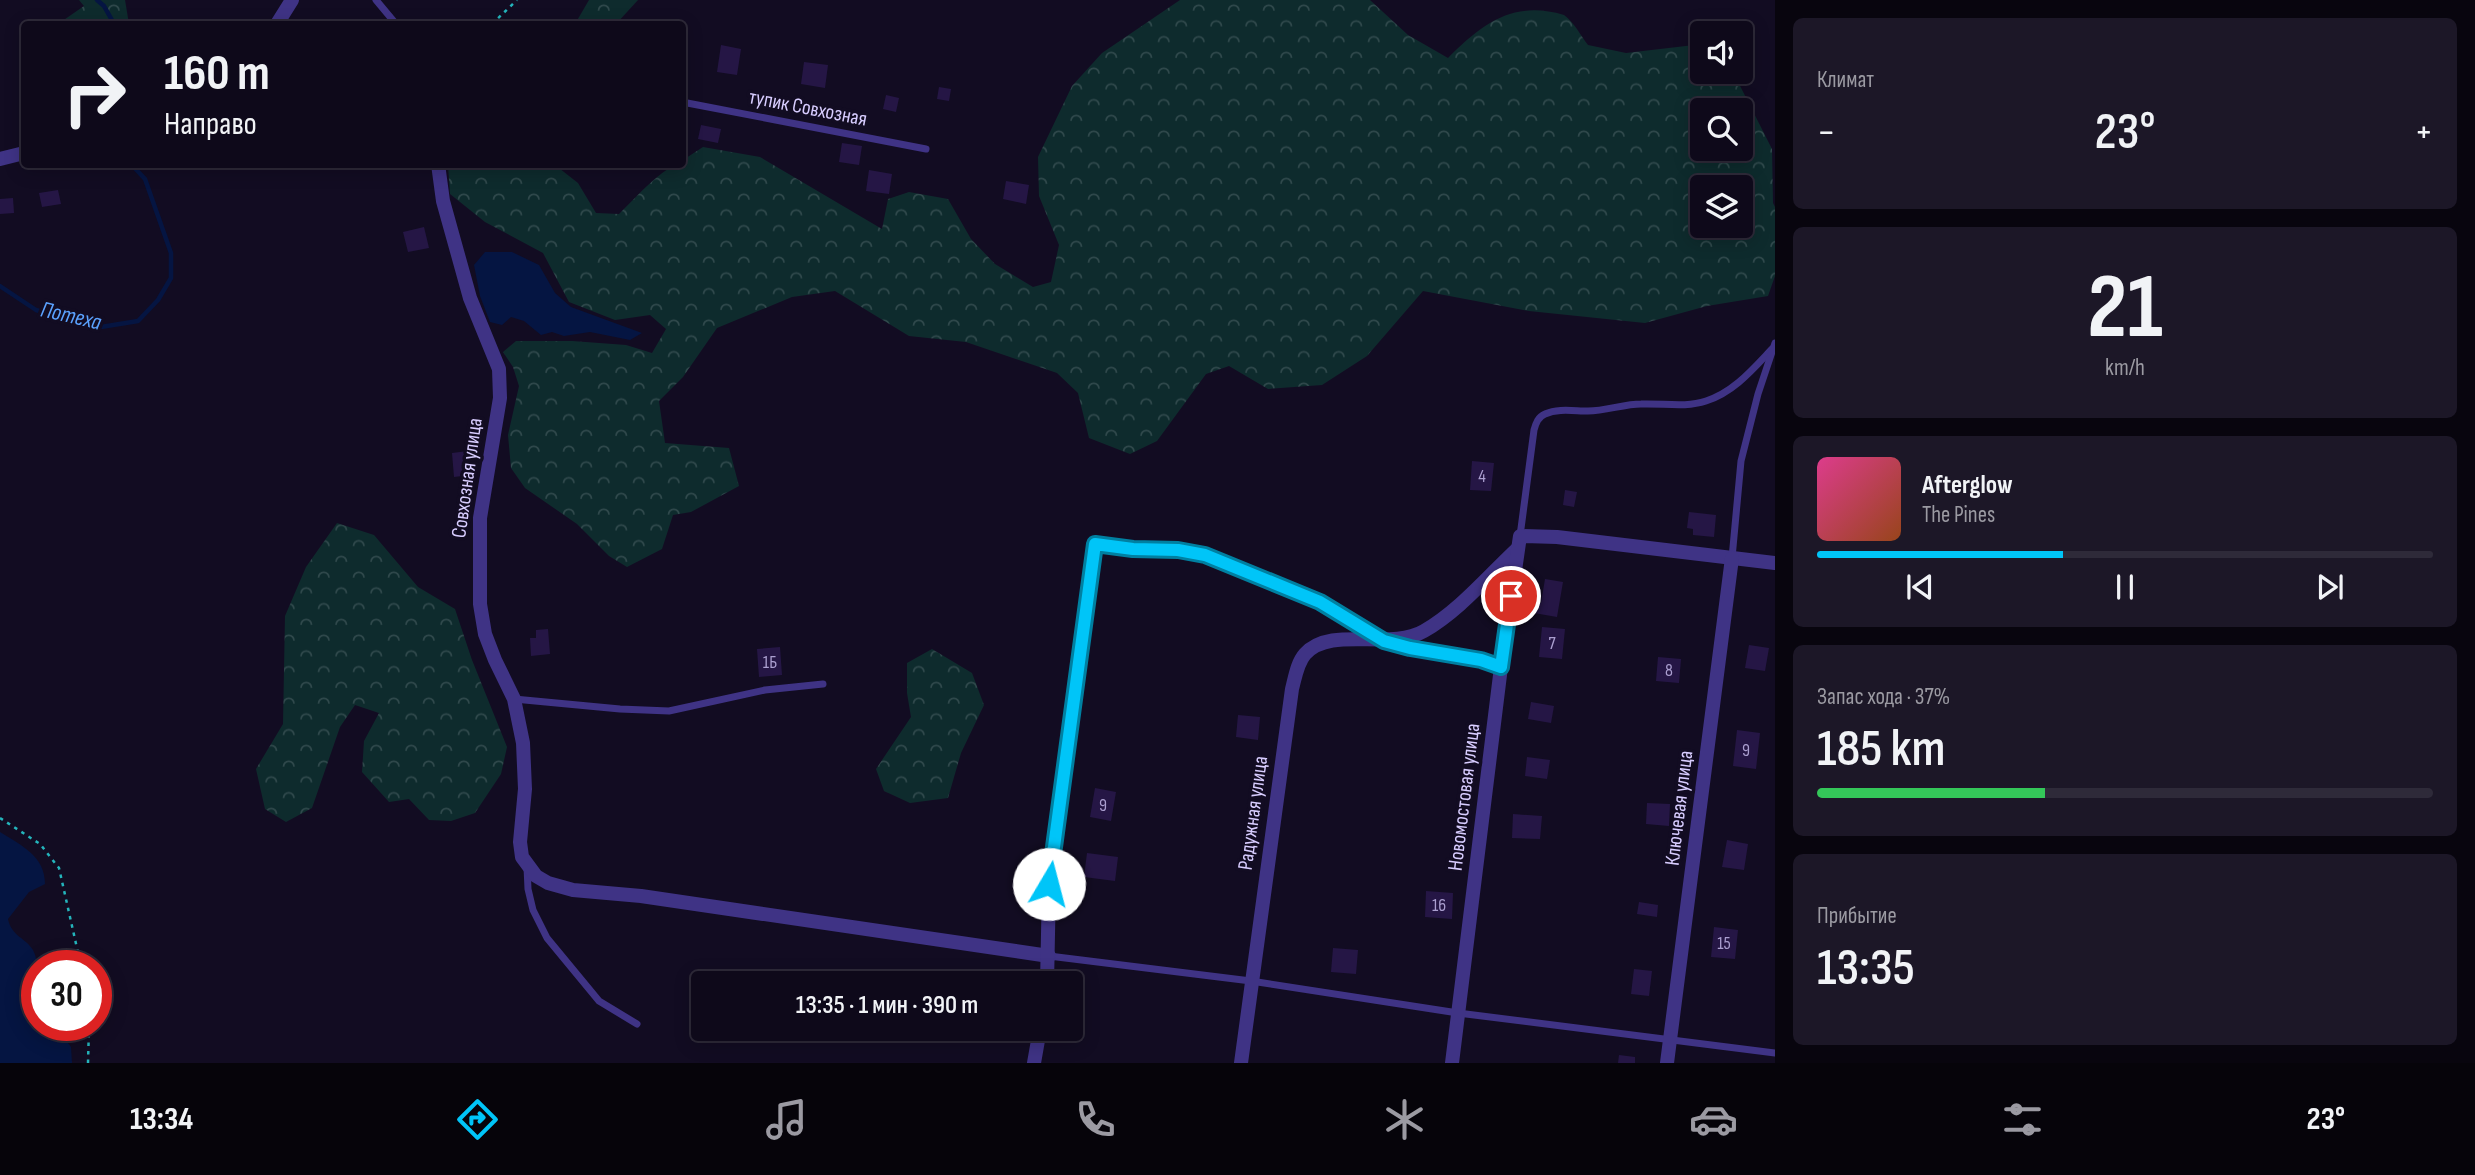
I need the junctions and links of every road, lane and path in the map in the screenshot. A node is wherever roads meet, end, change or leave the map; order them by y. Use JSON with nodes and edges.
{"nodes":[{"id":1,"x":292,"y":0,"type":"edge"},
{"id":2,"x":376,"y":0,"type":"edge"},
{"id":3,"x":517,"y":0,"type":"edge"},
{"id":4,"x":279,"y":21,"type":"edge"},
{"id":5,"x":394,"y":21,"type":"edge"},
{"id":6,"x":495,"y":21,"type":"edge"},
{"id":7,"x":686,"y":103,"type":"edge"},
{"id":8,"x":926,"y":149,"type":"dead end"},
{"id":9,"x":21,"y":154,"type":"edge"},
{"id":10,"x":0,"y":159,"type":"edge"},
{"id":11,"x":439,"y":168,"type":"edge"},
{"id":12,"x":1774,"y":346,"type":"edge"},
{"id":13,"x":1518,"y":542,"type":"junction"},
{"id":14,"x":1095,"y":544,"type":"joint"},
{"id":15,"x":1732,"y":558,"type":"junction"},
{"id":16,"x":1775,"y":563,"type":"edge"},
{"id":17,"x":1384,"y":641,"type":"junction"},
{"id":18,"x":1501,"y":667,"type":"junction"},
{"id":19,"x":823,"y":684,"type":"dead end"},
{"id":20,"x":514,"y":699,"type":"junction"},
{"id":21,"x":0,"y":818,"type":"edge"},
{"id":22,"x":527,"y":867,"type":"junction"},
{"id":23,"x":77,"y":950,"type":"edge"},
{"id":24,"x":1049,"y":956,"type":"junction"},
{"id":25,"x":1048,"y":971,"type":"edge"},
{"id":26,"x":1251,"y":981,"type":"junction"},
{"id":27,"x":1458,"y":1013,"type":"junction"},
{"id":28,"x":636,"y":1024,"type":"dead end"},
{"id":29,"x":1670,"y":1040,"type":"junction"},
{"id":30,"x":89,"y":1041,"type":"edge"},
{"id":31,"x":1038,"y":1041,"type":"edge"},
{"id":32,"x":1775,"y":1053,"type":"edge"},
{"id":33,"x":88,"y":1063,"type":"edge"},
{"id":34,"x":1034,"y":1063,"type":"edge"},
{"id":35,"x":1241,"y":1063,"type":"edge"},
{"id":36,"x":1452,"y":1063,"type":"edge"},
{"id":37,"x":1667,"y":1063,"type":"edge"}],
"edges":[{"from":1,"to":4,"type":"street"},
{"from":2,"to":5,"type":"lane"},
{"from":3,"to":6,"type":"path"},
{"from":7,"to":8,"type":"lane","name":"тупик Совхозная"},
{"from":9,"to":10,"type":"street"},
{"from":11,"to":20,"type":"street","name":"Совхозная улица"},
{"from":12,"to":13,"type":"lane"},
{"from":12,"to":15,"type":"lane"},
{"from":13,"to":15,"type":"street"},
{"from":13,"to":17,"type":"street"},
{"from":13,"to":18,"type":"street","name":"Новомостовая улица"},
{"from":14,"to":17,"type":"lane"},
{"from":14,"to":24,"type":"street"},
{"from":15,"to":16,"type":"street"},
{"from":15,"to":29,"type":"street","name":"Ключевая улица"},
{"from":17,"to":18,"type":"street"},
{"from":17,"to":26,"type":"street","name":"Радужная улица"},
{"from":18,"to":27,"type":"street","name":"Новомостовая улица"},
{"from":19,"to":20,"type":"lane"},
{"from":20,"to":22,"type":"street","name":"Совхозная улица"},
{"from":21,"to":23,"type":"path"},
{"from":22,"to":24,"type":"street"},
{"from":22,"to":28,"type":"lane"},
{"from":24,"to":25,"type":"street"},
{"from":24,"to":26,"type":"lane"},
{"from":26,"to":27,"type":"lane"},
{"from":26,"to":35,"type":"street","name":"Радужная улица"},
{"from":27,"to":29,"type":"lane"},
{"from":27,"to":36,"type":"street","name":"Новомостовая улица"},
{"from":29,"to":32,"type":"lane"},
{"from":29,"to":37,"type":"street","name":"Ключевая улица"},
{"from":30,"to":33,"type":"path"},
{"from":31,"to":34,"type":"street"}]}
